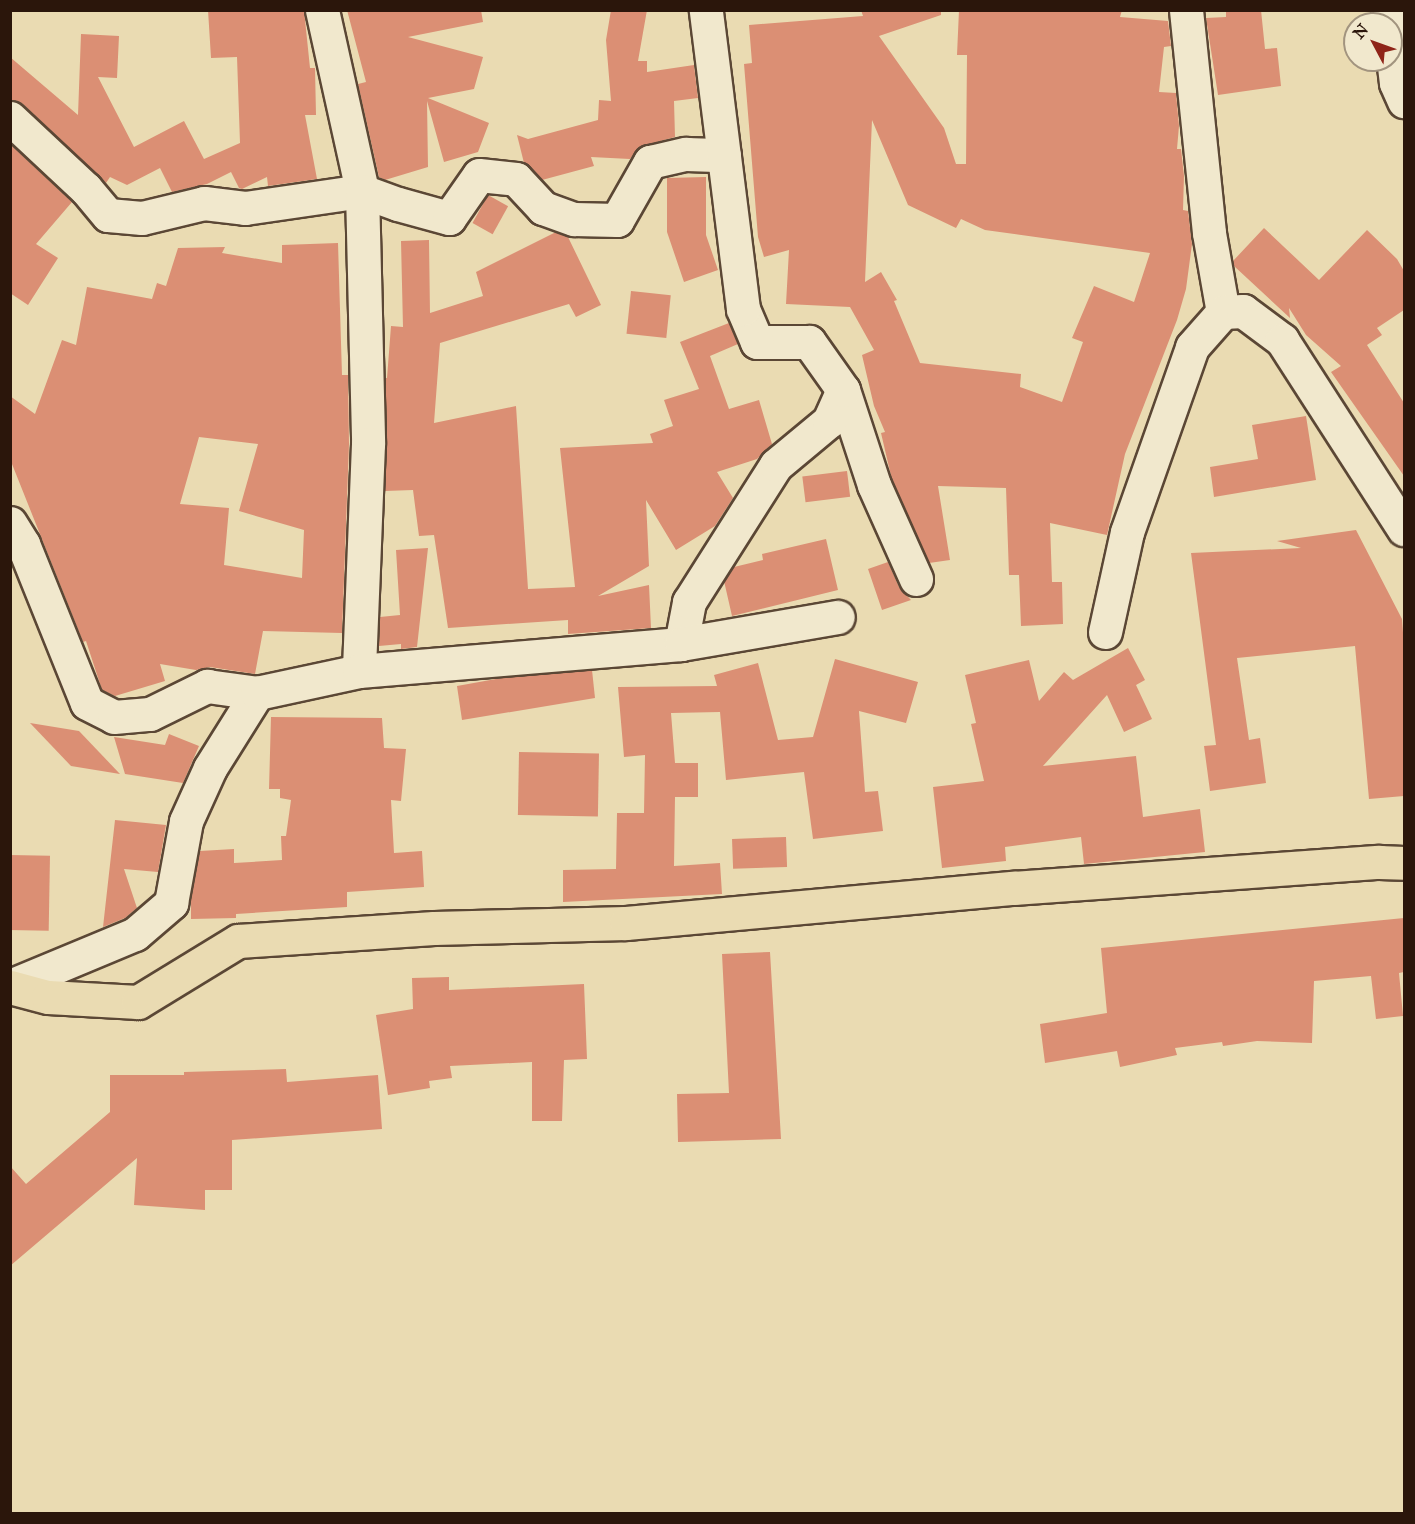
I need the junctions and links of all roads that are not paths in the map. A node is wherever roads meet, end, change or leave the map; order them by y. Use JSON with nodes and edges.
{"nodes":[{"id":1,"x":322,"y":10,"type":"edge"},
{"id":2,"x":706,"y":10,"type":"edge"},
{"id":3,"x":1186,"y":10,"type":"edge"},
{"id":4,"x":1395,"y":72,"type":"edge"},
{"id":5,"x":1404,"y":101,"type":"edge"},
{"id":6,"x":10,"y":118,"type":"edge"},
{"id":7,"x":724,"y":155,"type":"junction"},
{"id":8,"x":362,"y":191,"type":"junction"},
{"id":9,"x":1223,"y":312,"type":"junction"},
{"id":10,"x":843,"y":390,"type":"junction"},
{"id":11,"x":10,"y":523,"type":"edge"},
{"id":12,"x":1404,"y":529,"type":"edge"},
{"id":13,"x":916,"y":579,"type":"dead end"},
{"id":14,"x":838,"y":617,"type":"dead end"},
{"id":15,"x":1105,"y":632,"type":"dead end"},
{"id":16,"x":681,"y":644,"type":"junction"},
{"id":17,"x":359,"y":671,"type":"junction"},
{"id":18,"x":257,"y":693,"type":"junction"},
{"id":19,"x":1404,"y":863,"type":"edge"},
{"id":20,"x":10,"y":987,"type":"edge"}],
"edges":[{"from":1,"to":8,"type":"street"},
{"from":2,"to":7,"type":"street"},
{"from":3,"to":9,"type":"street"},
{"from":4,"to":5,"type":"street"},
{"from":6,"to":8,"type":"street"},
{"from":7,"to":8,"type":"street"},
{"from":7,"to":10,"type":"street"},
{"from":8,"to":17,"type":"street"},
{"from":9,"to":12,"type":"street"},
{"from":9,"to":15,"type":"street"},
{"from":10,"to":13,"type":"street"},
{"from":10,"to":16,"type":"street"},
{"from":11,"to":18,"type":"street"},
{"from":14,"to":16,"type":"street"},
{"from":16,"to":17,"type":"street"},
{"from":17,"to":18,"type":"street"},
{"from":18,"to":20,"type":"street"},
{"from":19,"to":20,"type":"main road"}]}
